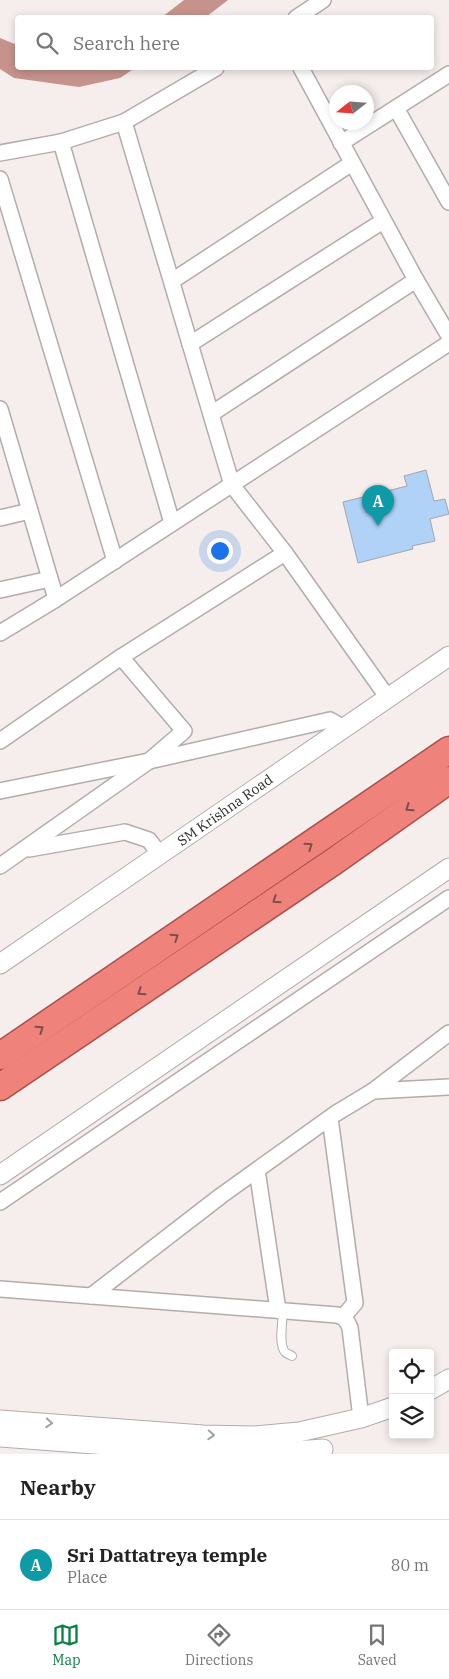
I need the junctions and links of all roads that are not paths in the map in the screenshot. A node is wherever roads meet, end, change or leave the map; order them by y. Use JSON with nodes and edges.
{"nodes":[{"id":1,"x":323,"y":0,"type":"edge"},
{"id":2,"x":300,"y":15,"type":"edge"},
{"id":3,"x":213,"y":70,"type":"edge"},
{"id":4,"x":302,"y":70,"type":"edge"},
{"id":5,"x":449,"y":74,"type":"edge"},
{"id":6,"x":396,"y":108,"type":"junction"},
{"id":7,"x":124,"y":122,"type":"junction"},
{"id":8,"x":62,"y":142,"type":"junction"},
{"id":9,"x":341,"y":143,"type":"junction"},
{"id":10,"x":0,"y":153,"type":"edge"},
{"id":11,"x":352,"y":163,"type":"junction"},
{"id":12,"x":0,"y":178,"type":"edge"},
{"id":13,"x":449,"y":202,"type":"edge"},
{"id":14,"x":383,"y":221,"type":"junction"},
{"id":15,"x":416,"y":280,"type":"junction"},
{"id":16,"x":172,"y":281,"type":"junction"},
{"id":17,"x":449,"y":336,"type":"edge"},
{"id":18,"x":449,"y":343,"type":"edge"},
{"id":19,"x":190,"y":344,"type":"junction"},
{"id":20,"x":0,"y":409,"type":"edge"},
{"id":21,"x":211,"y":414,"type":"junction"},
{"id":22,"x":6,"y":450,"type":"edge"},
{"id":23,"x":232,"y":485,"type":"junction"},
{"id":24,"x":30,"y":511,"type":"junction"},
{"id":25,"x":0,"y":518,"type":"edge"},
{"id":26,"x":172,"y":523,"type":"junction"},
{"id":27,"x":285,"y":553,"type":"junction"},
{"id":28,"x":115,"y":561,"type":"junction"},
{"id":29,"x":50,"y":579,"type":"junction"},
{"id":30,"x":0,"y":590,"type":"edge"},
{"id":31,"x":56,"y":599,"type":"junction"},
{"id":32,"x":0,"y":633,"type":"edge"},
{"id":33,"x":449,"y":656,"type":"edge"},
{"id":34,"x":121,"y":657,"type":"junction"},
{"id":35,"x":388,"y":698,"type":"junction"},
{"id":36,"x":344,"y":728,"type":"junction"},
{"id":37,"x":0,"y":741,"type":"edge"},
{"id":38,"x":449,"y":750,"type":"edge"},
{"id":39,"x":149,"y":761,"type":"junction"},
{"id":40,"x":449,"y":780,"type":"edge"},
{"id":41,"x":0,"y":792,"type":"edge"},
{"id":42,"x":24,"y":850,"type":"junction"},
{"id":43,"x":0,"y":855,"type":"edge"},
{"id":44,"x":160,"y":855,"type":"junction"},
{"id":45,"x":0,"y":866,"type":"edge"},
{"id":46,"x":449,"y":868,"type":"edge"},
{"id":47,"x":449,"y":898,"type":"edge"},
{"id":48,"x":0,"y":964,"type":"edge"},
{"id":49,"x":449,"y":1033,"type":"edge"},
{"id":50,"x":0,"y":1056,"type":"edge"},
{"id":51,"x":449,"y":1086,"type":"edge"},
{"id":52,"x":0,"y":1087,"type":"edge"},
{"id":53,"x":373,"y":1091,"type":"junction"},
{"id":54,"x":330,"y":1118,"type":"junction"},
{"id":55,"x":257,"y":1170,"type":"junction"},
{"id":56,"x":0,"y":1175,"type":"edge"},
{"id":57,"x":0,"y":1202,"type":"edge"},
{"id":58,"x":0,"y":1289,"type":"edge"},
{"id":59,"x":91,"y":1296,"type":"junction"},
{"id":60,"x":280,"y":1310,"type":"junction"},
{"id":61,"x":343,"y":1317,"type":"junction"},
{"id":62,"x":292,"y":1356,"type":"dead end"},
{"id":63,"x":449,"y":1379,"type":"edge"},
{"id":64,"x":434,"y":1388,"type":"edge"},
{"id":65,"x":389,"y":1408,"type":"edge"},
{"id":66,"x":360,"y":1418,"type":"junction"},
{"id":67,"x":0,"y":1420,"type":"edge"},
{"id":68,"x":320,"y":1427,"type":"junction"},
{"id":69,"x":0,"y":1437,"type":"edge"},
{"id":70,"x":324,"y":1451,"type":"edge"},
{"id":71,"x":204,"y":1453,"type":"edge"}],
"edges":[{"from":1,"to":2,"type":"street"},
{"from":3,"to":7,"type":"street"},
{"from":4,"to":9,"type":"street"},
{"from":5,"to":6,"type":"street"},
{"from":6,"to":9,"type":"street"},
{"from":6,"to":13,"type":"street"},
{"from":7,"to":8,"type":"street"},
{"from":7,"to":16,"type":"street"},
{"from":8,"to":10,"type":"street"},
{"from":8,"to":26,"type":"street"},
{"from":9,"to":11,"type":"street"},
{"from":11,"to":14,"type":"street"},
{"from":11,"to":16,"type":"street"},
{"from":12,"to":28,"type":"street"},
{"from":14,"to":15,"type":"street"},
{"from":14,"to":19,"type":"street"},
{"from":15,"to":17,"type":"street"},
{"from":15,"to":21,"type":"street"},
{"from":16,"to":19,"type":"street"},
{"from":18,"to":23,"type":"street"},
{"from":19,"to":21,"type":"street"},
{"from":20,"to":22,"type":"street"},
{"from":21,"to":23,"type":"street"},
{"from":22,"to":24,"type":"street"},
{"from":23,"to":26,"type":"street"},
{"from":23,"to":27,"type":"street"},
{"from":24,"to":25,"type":"street"},
{"from":24,"to":29,"type":"street"},
{"from":26,"to":28,"type":"street"},
{"from":27,"to":34,"type":"street"},
{"from":27,"to":35,"type":"street"},
{"from":28,"to":31,"type":"street"},
{"from":29,"to":30,"type":"street"},
{"from":29,"to":31,"type":"street"},
{"from":31,"to":32,"type":"street"},
{"from":33,"to":35,"type":"street","name":"SM Krishna Road"},
{"from":34,"to":37,"type":"street"},
{"from":34,"to":39,"type":"street"},
{"from":35,"to":36,"type":"street","name":"SM Krishna Road"},
{"from":36,"to":39,"type":"street"},
{"from":36,"to":44,"type":"street","name":"SM Krishna Road"},
{"from":50,"to":38,"type":"highway","one_way":true},
{"from":39,"to":41,"type":"street"},
{"from":39,"to":42,"type":"street"},
{"from":40,"to":52,"type":"highway","one_way":true},
{"from":42,"to":43,"type":"street"},
{"from":42,"to":44,"type":"street"},
{"from":42,"to":45,"type":"street"},
{"from":44,"to":48,"type":"street","name":"SM Krishna Road"},
{"from":46,"to":56,"type":"street"},
{"from":47,"to":57,"type":"street"},
{"from":49,"to":53,"type":"street"},
{"from":51,"to":53,"type":"street"},
{"from":53,"to":54,"type":"street"},
{"from":54,"to":55,"type":"street"},
{"from":54,"to":61,"type":"street"},
{"from":55,"to":59,"type":"street"},
{"from":55,"to":60,"type":"street"},
{"from":58,"to":59,"type":"street"},
{"from":59,"to":60,"type":"street"},
{"from":60,"to":61,"type":"street"},
{"from":60,"to":62,"type":"lane"},
{"from":61,"to":66,"type":"street"},
{"from":63,"to":64,"type":"street"},
{"from":65,"to":66,"type":"street"},
{"from":66,"to":68,"type":"street"},
{"from":67,"to":68,"type":"street","one_way":true},
{"from":68,"to":70,"type":"street"},
{"from":69,"to":71,"type":"street"},
{"from":70,"to":71,"type":"street"}]}
